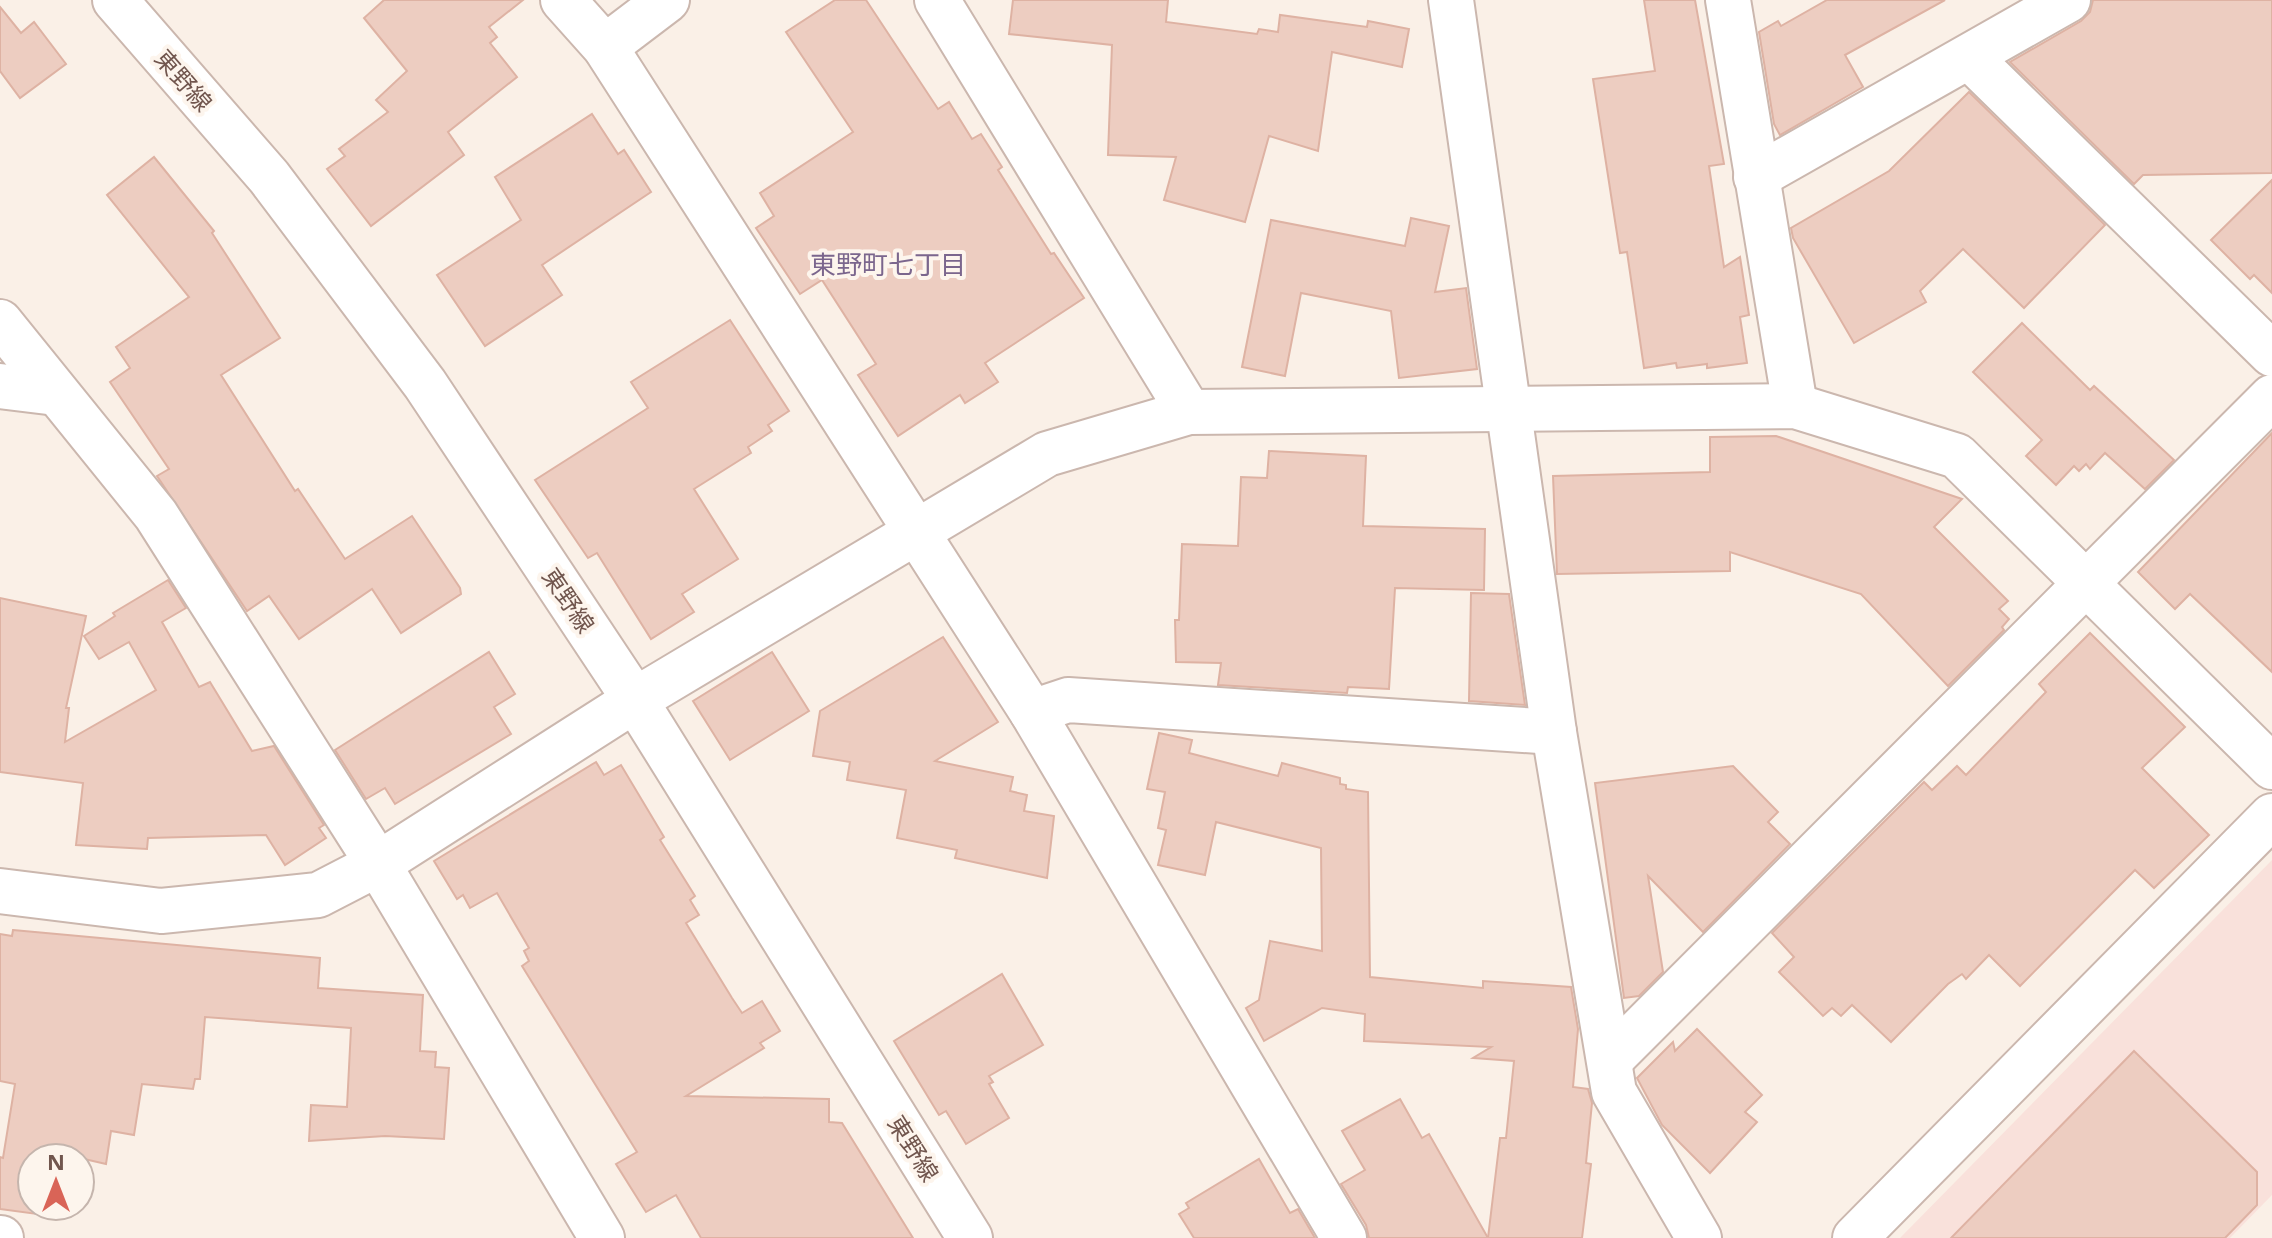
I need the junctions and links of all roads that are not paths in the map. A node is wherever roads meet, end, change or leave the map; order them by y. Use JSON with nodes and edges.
{"nodes":[{"id":1,"x":115,"y":0,"type":"edge"},
{"id":2,"x":563,"y":0,"type":"edge"},
{"id":3,"x":667,"y":0,"type":"edge"},
{"id":4,"x":937,"y":0,"type":"edge"},
{"id":5,"x":1451,"y":0,"type":"edge"},
{"id":6,"x":1728,"y":0,"type":"edge"},
{"id":7,"x":2068,"y":0,"type":"edge"},
{"id":8,"x":605,"y":47,"type":"junction"},
{"id":9,"x":1970,"y":58,"type":"junction"},
{"id":10,"x":1756,"y":177,"type":"junction"},
{"id":11,"x":0,"y":322,"type":"edge"},
{"id":12,"x":2272,"y":354,"type":"edge"},
{"id":13,"x":0,"y":386,"type":"edge"},
{"id":14,"x":56,"y":393,"type":"junction"},
{"id":15,"x":2272,"y":397,"type":"edge"},
{"id":16,"x":1795,"y":406,"type":"junction"},
{"id":17,"x":1510,"y":408,"type":"junction"},
{"id":18,"x":1189,"y":412,"type":"junction"},
{"id":19,"x":917,"y":532,"type":"junction"},
{"id":20,"x":2086,"y":586,"type":"junction"},
{"id":21,"x":635,"y":700,"type":"junction"},
{"id":22,"x":1032,"y":712,"type":"junction"},
{"id":23,"x":1554,"y":732,"type":"junction"},
{"id":24,"x":2272,"y":767,"type":"edge"},
{"id":25,"x":2272,"y":816,"type":"edge"},
{"id":26,"x":378,"y":864,"type":"junction"},
{"id":27,"x":0,"y":891,"type":"edge"},
{"id":28,"x":1610,"y":1060,"type":"junction"},
{"id":29,"x":602,"y":1238,"type":"edge"},
{"id":30,"x":970,"y":1238,"type":"edge"},
{"id":31,"x":1344,"y":1238,"type":"edge"},
{"id":32,"x":1699,"y":1238,"type":"edge"},
{"id":33,"x":1855,"y":1238,"type":"edge"}],
"edges":[{"from":1,"to":21,"type":"street","name":"東野線"},
{"from":2,"to":8,"type":"street"},
{"from":3,"to":8,"type":"street"},
{"from":4,"to":18,"type":"street"},
{"from":5,"to":17,"type":"street"},
{"from":6,"to":10,"type":"street"},
{"from":7,"to":9,"type":"street"},
{"from":8,"to":19,"type":"street"},
{"from":9,"to":10,"type":"street"},
{"from":9,"to":12,"type":"street"},
{"from":10,"to":16,"type":"street"},
{"from":11,"to":14,"type":"street"},
{"from":13,"to":14,"type":"street"},
{"from":14,"to":26,"type":"street"},
{"from":15,"to":20,"type":"street"},
{"from":16,"to":17,"type":"street"},
{"from":16,"to":20,"type":"street"},
{"from":17,"to":18,"type":"street"},
{"from":17,"to":23,"type":"street"},
{"from":18,"to":19,"type":"street"},
{"from":19,"to":21,"type":"street"},
{"from":19,"to":22,"type":"street"},
{"from":20,"to":24,"type":"street"},
{"from":20,"to":28,"type":"street"},
{"from":21,"to":26,"type":"street"},
{"from":21,"to":30,"type":"street","name":"東野線"},
{"from":22,"to":23,"type":"street"},
{"from":22,"to":31,"type":"street"},
{"from":23,"to":28,"type":"street"},
{"from":25,"to":33,"type":"street"},
{"from":26,"to":27,"type":"street"},
{"from":26,"to":29,"type":"street"},
{"from":28,"to":32,"type":"street"}]}
